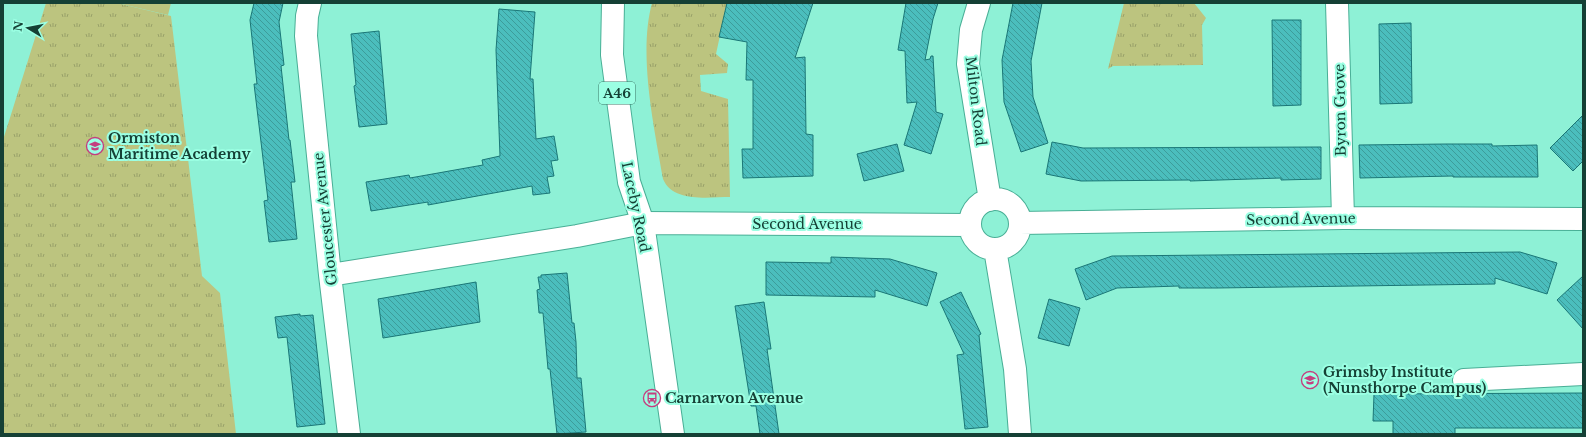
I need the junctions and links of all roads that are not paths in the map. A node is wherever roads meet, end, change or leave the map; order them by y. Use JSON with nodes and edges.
{"nodes":[{"id":1,"x":310,"y":3,"type":"edge"},
{"id":2,"x":613,"y":3,"type":"edge"},
{"id":3,"x":979,"y":3,"type":"edge"},
{"id":4,"x":1337,"y":3,"type":"edge"},
{"id":5,"x":990,"y":200,"type":"junction"},
{"id":6,"x":1343,"y":218,"type":"junction"},
{"id":7,"x":1583,"y":219,"type":"edge"},
{"id":8,"x":643,"y":223,"type":"junction"},
{"id":9,"x":1020,"y":223,"type":"junction"},
{"id":10,"x":970,"y":225,"type":"junction"},
{"id":11,"x":995,"y":249,"type":"junction"},
{"id":12,"x":330,"y":275,"type":"junction"},
{"id":13,"x":1583,"y":374,"type":"edge"},
{"id":14,"x":1464,"y":380,"type":"dead end"},
{"id":15,"x":349,"y":434,"type":"edge"},
{"id":16,"x":673,"y":434,"type":"edge"},
{"id":17,"x":1020,"y":434,"type":"edge"}],
"edges":[{"from":1,"to":12,"type":"main road","name":"Gloucester Avenue"},
{"from":2,"to":8,"type":"main road","name":"Laceby Road","number":"A46"},
{"from":3,"to":5,"type":"main road","name":"Milton Road"},
{"from":4,"to":6,"type":"main road","name":"Byron Grove"},
{"from":5,"to":9,"type":"main road"},
{"from":5,"to":10,"type":"main road"},
{"from":6,"to":7,"type":"main road","name":"Second Avenue"},
{"from":6,"to":9,"type":"main road","name":"Second Avenue"},
{"from":8,"to":10,"type":"main road","name":"Second Avenue"},
{"from":8,"to":12,"type":"main road"},
{"from":8,"to":16,"type":"main road","name":"Laceby Road","number":"A46"},
{"from":9,"to":11,"type":"main road"},
{"from":10,"to":11,"type":"main road"},
{"from":11,"to":17,"type":"main road"},
{"from":12,"to":15,"type":"main road","name":"Gloucester Avenue"},
{"from":13,"to":14,"type":"main road"}]}
